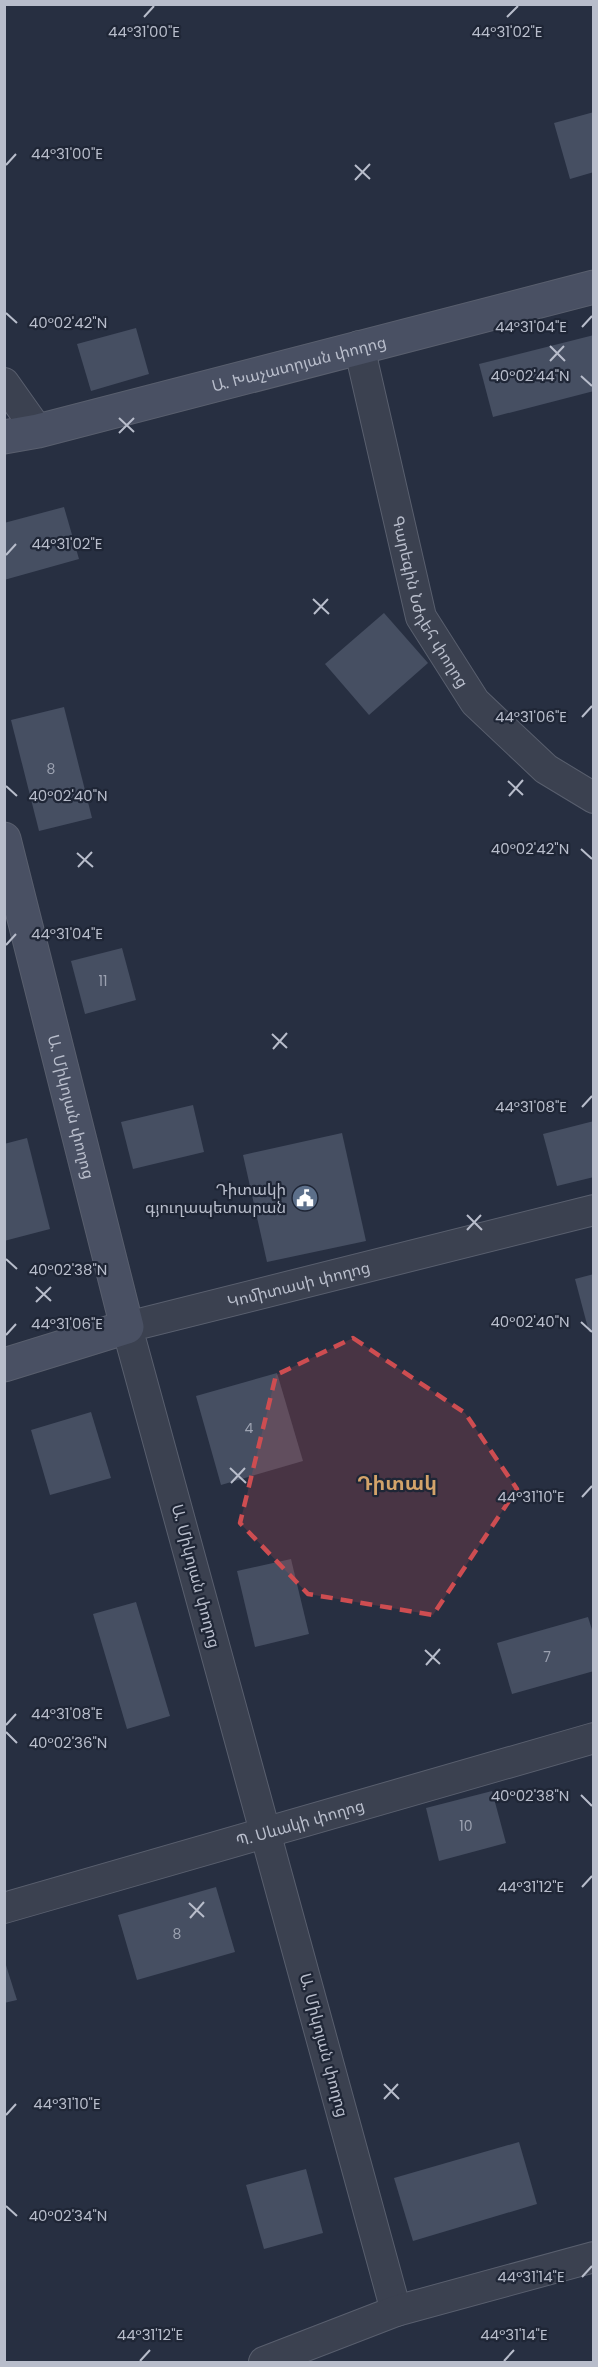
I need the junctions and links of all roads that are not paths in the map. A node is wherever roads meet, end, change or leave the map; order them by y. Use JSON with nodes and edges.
{"nodes":[{"id":1,"x":594,"y":287,"type":"edge"},
{"id":2,"x":359,"y":346,"type":"junction"},
{"id":3,"x":4,"y":384,"type":"edge"},
{"id":4,"x":38,"y":431,"type":"junction"},
{"id":5,"x":4,"y":437,"type":"edge"},
{"id":6,"x":594,"y":798,"type":"edge"},
{"id":7,"x":4,"y":839,"type":"edge"},
{"id":8,"x":594,"y":1210,"type":"edge"},
{"id":9,"x":127,"y":1327,"type":"junction"},
{"id":10,"x":4,"y":1365,"type":"edge"},
{"id":11,"x":594,"y":1738,"type":"edge"},
{"id":12,"x":266,"y":1831,"type":"junction"},
{"id":13,"x":4,"y":1908,"type":"edge"},
{"id":14,"x":594,"y":2257,"type":"edge"},
{"id":15,"x":396,"y":2311,"type":"junction"},
{"id":16,"x":264,"y":2362,"type":"edge"}],
"edges":[{"from":1,"to":2,"type":"main road","name":"Ա. Խաչատրյան փողոց"},
{"from":2,"to":4,"type":"main road","name":"Ա. Խաչատրյան փողոց"},
{"from":2,"to":6,"type":"street","name":"Գարեգին Նժդեհ փողոց"},
{"from":3,"to":4,"type":"street"},
{"from":4,"to":5,"type":"main road","name":"Ա. Խաչատրյան փողոց"},
{"from":7,"to":9,"type":"main road","name":"Ա. Միկոյան փողոց"},
{"from":8,"to":9,"type":"street","name":"Կոմիտասի փողոց"},
{"from":9,"to":10,"type":"main road","name":"Կոմիտասի փողոց"},
{"from":9,"to":12,"type":"street","name":"Ա. Միկոյան փողոց"},
{"from":11,"to":12,"type":"street","name":"Պ. Սևակի փողոց"},
{"from":12,"to":13,"type":"street","name":"Պ. Սևակի փողոց"},
{"from":12,"to":15,"type":"street","name":"Ա. Միկոյան փողոց"},
{"from":14,"to":15,"type":"street"},
{"from":15,"to":16,"type":"street"}]}
